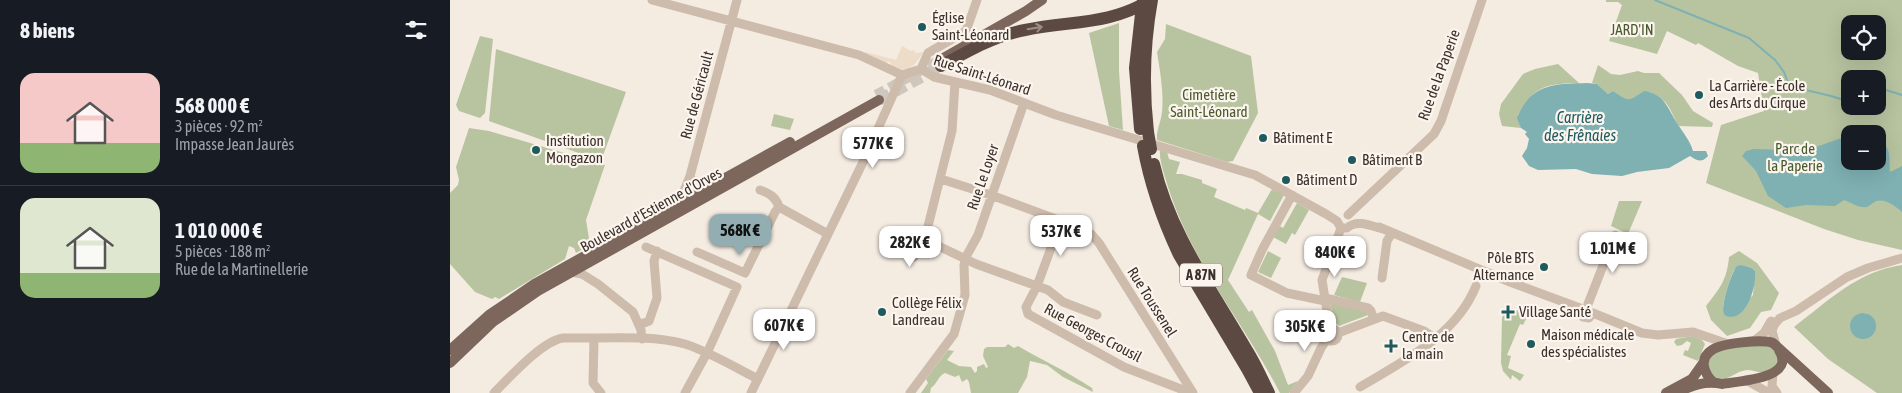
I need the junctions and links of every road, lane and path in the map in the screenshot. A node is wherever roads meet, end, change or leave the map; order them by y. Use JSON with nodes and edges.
{"nodes":[{"id":1,"x":656,"y":0,"type":"edge"},
{"id":2,"x":737,"y":0,"type":"edge"},
{"id":3,"x":976,"y":0,"type":"edge"},
{"id":4,"x":1042,"y":0,"type":"edge"},
{"id":5,"x":1482,"y":0,"type":"edge"},
{"id":6,"x":1147,"y":5,"type":"edge"},
{"id":7,"x":730,"y":22,"type":"junction"},
{"id":8,"x":939,"y":63,"type":"joint"},
{"id":9,"x":921,"y":69,"type":"junction"},
{"id":10,"x":902,"y":76,"type":"junction"},
{"id":11,"x":955,"y":82,"type":"junction"},
{"id":12,"x":1024,"y":103,"type":"junction"},
{"id":13,"x":1147,"y":147,"type":"junction"},
{"id":14,"x":690,"y":176,"type":"junction"},
{"id":15,"x":941,"y":179,"type":"junction"},
{"id":16,"x":710,"y":186,"type":"junction"},
{"id":17,"x":760,"y":190,"type":"dead end"},
{"id":18,"x":991,"y":195,"type":"junction"},
{"id":19,"x":1292,"y":195,"type":"junction"},
{"id":20,"x":674,"y":207,"type":"junction"},
{"id":21,"x":779,"y":207,"type":"junction"},
{"id":22,"x":1061,"y":221,"type":"junction"},
{"id":23,"x":1344,"y":221,"type":"junction"},
{"id":24,"x":1392,"y":233,"type":"junction"},
{"id":25,"x":828,"y":234,"type":"junction"},
{"id":26,"x":1615,"y":235,"type":"dead end"},
{"id":27,"x":926,"y":238,"type":"junction"},
{"id":28,"x":885,"y":245,"type":"dead end"},
{"id":29,"x":646,"y":247,"type":"dead end"},
{"id":30,"x":657,"y":252,"type":"junction"},
{"id":31,"x":697,"y":252,"type":"dead end"},
{"id":32,"x":596,"y":258,"type":"junction"},
{"id":33,"x":1902,"y":258,"type":"edge"},
{"id":34,"x":966,"y":259,"type":"junction"},
{"id":35,"x":571,"y":272,"type":"junction"},
{"id":36,"x":1382,"y":278,"type":"dead end"},
{"id":37,"x":598,"y":284,"type":"junction"},
{"id":38,"x":1038,"y":286,"type":"junction"},
{"id":39,"x":1476,"y":286,"type":"dead end"},
{"id":40,"x":1325,"y":299,"type":"junction"},
{"id":41,"x":1584,"y":306,"type":"junction"},
{"id":42,"x":1800,"y":308,"type":"junction"},
{"id":43,"x":1097,"y":315,"type":"dead end"},
{"id":44,"x":1373,"y":318,"type":"junction"},
{"id":45,"x":639,"y":325,"type":"junction"},
{"id":46,"x":1232,"y":326,"type":"junction"},
{"id":47,"x":1334,"y":331,"type":"junction"},
{"id":48,"x":1699,"y":333,"type":"junction"},
{"id":49,"x":594,"y":339,"type":"junction"},
{"id":50,"x":642,"y":339,"type":"junction"},
{"id":51,"x":1436,"y":339,"type":"junction"},
{"id":52,"x":1755,"y":340,"type":"junction"},
{"id":53,"x":1731,"y":345,"type":"junction"},
{"id":54,"x":1777,"y":346,"type":"junction"},
{"id":55,"x":450,"y":350,"type":"edge"},
{"id":56,"x":707,"y":354,"type":"junction"},
{"id":57,"x":1705,"y":358,"type":"junction"},
{"id":58,"x":450,"y":363,"type":"edge"},
{"id":59,"x":1775,"y":372,"type":"junction"},
{"id":60,"x":758,"y":379,"type":"junction"},
{"id":61,"x":1746,"y":380,"type":"junction"},
{"id":62,"x":1714,"y":383,"type":"junction"},
{"id":63,"x":1360,"y":387,"type":"dead end"},
{"id":64,"x":752,"y":391,"type":"edge"},
{"id":65,"x":494,"y":393,"type":"edge"},
{"id":66,"x":601,"y":393,"type":"edge"},
{"id":67,"x":685,"y":393,"type":"edge"},
{"id":68,"x":762,"y":393,"type":"edge"},
{"id":69,"x":910,"y":393,"type":"edge"},
{"id":70,"x":1192,"y":393,"type":"edge"},
{"id":71,"x":1260,"y":393,"type":"edge"},
{"id":72,"x":1269,"y":393,"type":"edge"},
{"id":73,"x":1274,"y":393,"type":"edge"},
{"id":74,"x":1294,"y":393,"type":"edge"},
{"id":75,"x":1666,"y":393,"type":"edge"},
{"id":76,"x":1676,"y":393,"type":"edge"},
{"id":77,"x":1769,"y":393,"type":"edge"},
{"id":78,"x":1777,"y":393,"type":"edge"},
{"id":79,"x":1828,"y":393,"type":"edge"}],
"edges":[{"from":1,"to":7,"type":"street"},
{"from":2,"to":7,"type":"street","name":"Rue de Géricault"},
{"from":3,"to":9,"type":"street"},
{"from":4,"to":8,"type":"main road"},
{"from":5,"to":23,"type":"street","name":"Rue de la Paperie"},
{"from":8,"to":6,"type":"highway","one_way":true},
{"from":6,"to":13,"type":"highway","number":"A 87N","bridge":true},
{"from":7,"to":10,"type":"street"},
{"from":7,"to":14,"type":"street","name":"Rue de Géricault"},
{"from":9,"to":10,"type":"street","name":"Rue Saint-Léonard"},
{"from":9,"to":11,"type":"street","name":"Rue Saint-Léonard"},
{"from":10,"to":25,"type":"street"},
{"from":11,"to":12,"type":"street","name":"Rue Saint-Léonard"},
{"from":11,"to":15,"type":"street"},
{"from":12,"to":18,"type":"street","name":"Rue Le Loyer"},
{"from":12,"to":19,"type":"street","name":"Rue Saint-Léonard"},
{"from":13,"to":46,"type":"highway","number":"A 87N"},
{"from":13,"to":71,"type":"highway","number":"A 87N"},
{"from":14,"to":16,"type":"street"},
{"from":14,"to":20,"type":"street","name":"Rue de Géricault"},
{"from":15,"to":18,"type":"street","name":"Rue Toussenel"},
{"from":15,"to":27,"type":"street"},
{"from":16,"to":20,"type":"main road","name":"Boulevard d'Estienne d'Orves"},
{"from":16,"to":32,"type":"main road","name":"Boulevard d'Estienne d'Orves"},
{"from":17,"to":21,"type":"street"},
{"from":18,"to":22,"type":"street","name":"Rue Toussenel"},
{"from":18,"to":34,"type":"street","name":"Rue Le Loyer"},
{"from":19,"to":23,"type":"street","name":"Rue Saint-Léonard"},
{"from":19,"to":40,"type":"street"},
{"from":20,"to":55,"type":"main road","name":"Boulevard d'Estienne d'Orves"},
{"from":21,"to":25,"type":"street"},
{"from":21,"to":31,"type":"street"},
{"from":22,"to":38,"type":"street"},
{"from":22,"to":70,"type":"street","name":"Rue Toussenel"},
{"from":23,"to":24,"type":"street","name":"Rue Saint-Léonard"},
{"from":23,"to":40,"type":"street"},
{"from":24,"to":36,"type":"street"},
{"from":24,"to":41,"type":"street","name":"Rue Saint-Léonard"},
{"from":25,"to":60,"type":"street"},
{"from":26,"to":41,"type":"street"},
{"from":27,"to":28,"type":"street"},
{"from":27,"to":34,"type":"street","name":"Rue Georges Crousil"},
{"from":29,"to":30,"type":"street"},
{"from":30,"to":45,"type":"street"},
{"from":30,"to":56,"type":"street"},
{"from":32,"to":35,"type":"main road","name":"Boulevard d'Estienne d'Orves"},
{"from":32,"to":37,"type":"street"},
{"from":33,"to":42,"type":"street"},
{"from":34,"to":38,"type":"street","name":"Rue Georges Crousil"},
{"from":34,"to":69,"type":"street"},
{"from":35,"to":37,"type":"street"},
{"from":35,"to":58,"type":"main road","name":"Boulevard d'Estienne d'Orves"},
{"from":37,"to":45,"type":"street"},
{"from":38,"to":43,"type":"street"},
{"from":38,"to":70,"type":"street","name":"Rue Georges Crousil"},
{"from":39,"to":51,"type":"street"},
{"from":40,"to":44,"type":"street"},
{"from":40,"to":47,"type":"street"},
{"from":41,"to":48,"type":"street","name":"Rue Saint-Léonard"},
{"from":42,"to":52,"type":"street"},
{"from":42,"to":54,"type":"street"},
{"from":44,"to":47,"type":"street"},
{"from":44,"to":51,"type":"street"},
{"from":45,"to":50,"type":"street"},
{"from":46,"to":72,"type":"highway","number":"A 87N"},
{"from":46,"to":73,"type":"highway"},
{"from":47,"to":74,"type":"street"},
{"from":48,"to":53,"type":"street"},
{"from":48,"to":57,"type":"street"},
{"from":49,"to":50,"type":"street"},
{"from":49,"to":65,"type":"street"},
{"from":49,"to":66,"type":"street"},
{"from":50,"to":56,"type":"street"},
{"from":51,"to":63,"type":"street"},
{"from":52,"to":53,"type":"main road"},
{"from":52,"to":54,"type":"main road"},
{"from":53,"to":57,"type":"main road"},
{"from":54,"to":59,"type":"main road"},
{"from":54,"to":79,"type":"main road"},
{"from":56,"to":60,"type":"street"},
{"from":56,"to":67,"type":"street"},
{"from":57,"to":62,"type":"main road"},
{"from":57,"to":75,"type":"main road"},
{"from":59,"to":61,"type":"main road"},
{"from":59,"to":78,"type":"street"},
{"from":59,"to":79,"type":"main road"},
{"from":60,"to":64,"type":"street"},
{"from":61,"to":62,"type":"main road"},
{"from":61,"to":77,"type":"street"},
{"from":62,"to":76,"type":"main road"},
{"from":64,"to":68,"type":"street"}]}
